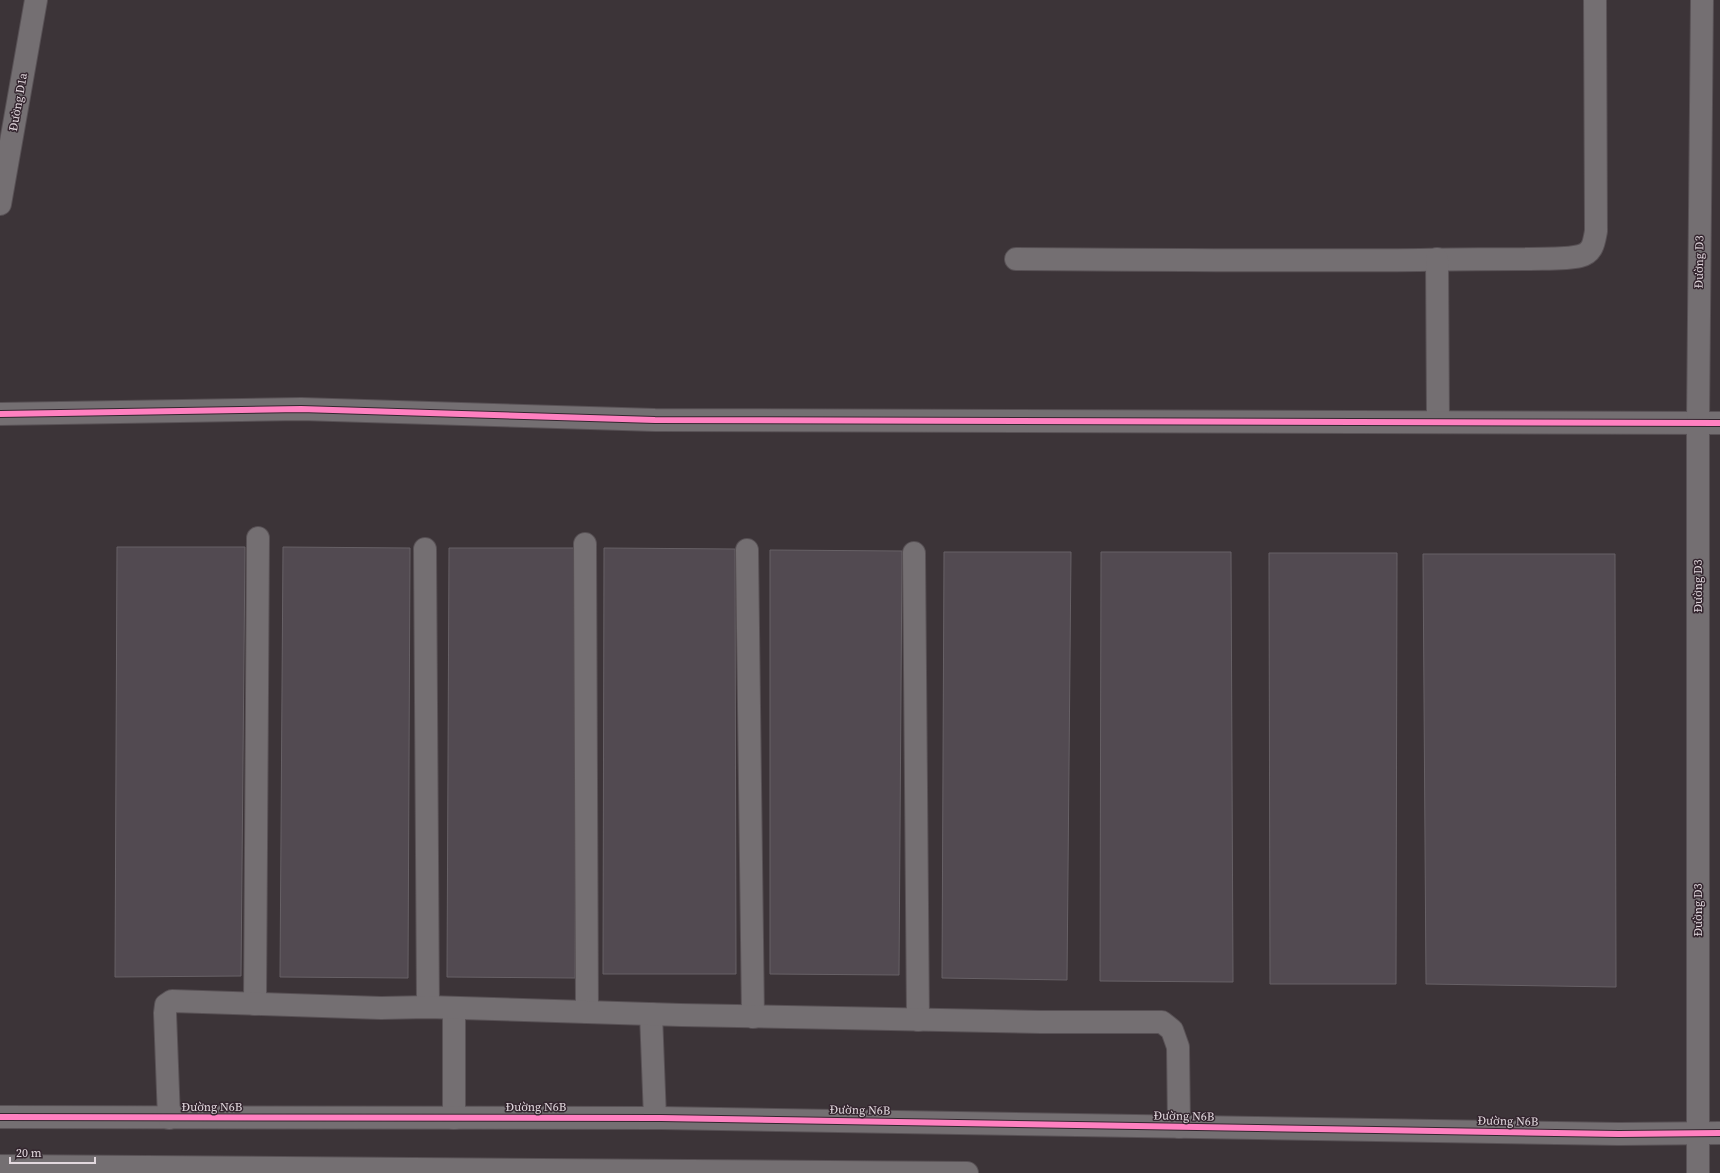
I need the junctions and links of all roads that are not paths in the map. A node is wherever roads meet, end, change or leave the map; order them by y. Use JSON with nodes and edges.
{"nodes":[{"id":1,"x":36,"y":0,"type":"edge"},
{"id":2,"x":1595,"y":0,"type":"edge"},
{"id":3,"x":1702,"y":0,"type":"edge"},
{"id":4,"x":0,"y":204,"type":"edge"},
{"id":5,"x":1016,"y":259,"type":"dead end"},
{"id":6,"x":1437,"y":259,"type":"junction"},
{"id":7,"x":0,"y":414,"type":"edge"},
{"id":8,"x":1438,"y":422,"type":"junction"},
{"id":9,"x":1698,"y":422,"type":"junction"},
{"id":10,"x":1720,"y":423,"type":"edge"},
{"id":11,"x":258,"y":538,"type":"dead end"},
{"id":12,"x":585,"y":544,"type":"dead end"},
{"id":13,"x":425,"y":549,"type":"dead end"},
{"id":14,"x":747,"y":550,"type":"dead end"},
{"id":15,"x":914,"y":553,"type":"dead end"},
{"id":16,"x":255,"y":1004,"type":"junction"},
{"id":17,"x":428,"y":1007,"type":"junction"},
{"id":18,"x":454,"y":1008,"type":"junction"},
{"id":19,"x":587,"y":1012,"type":"junction"},
{"id":20,"x":651,"y":1014,"type":"junction"},
{"id":21,"x":754,"y":1016,"type":"junction"},
{"id":22,"x":918,"y":1020,"type":"junction"},
{"id":23,"x":0,"y":1117,"type":"edge"},
{"id":24,"x":169,"y":1118,"type":"junction"},
{"id":25,"x":454,"y":1118,"type":"junction"},
{"id":26,"x":655,"y":1118,"type":"junction"},
{"id":27,"x":1179,"y":1126,"type":"junction"},
{"id":28,"x":1698,"y":1133,"type":"junction"},
{"id":29,"x":1720,"y":1133,"type":"edge"},
{"id":30,"x":0,"y":1166,"type":"edge"},
{"id":31,"x":967,"y":1173,"type":"edge"},
{"id":32,"x":1698,"y":1173,"type":"edge"}],
"edges":[{"from":1,"to":4,"type":"street","name":"Đường D1a"},
{"from":2,"to":6,"type":"street"},
{"from":3,"to":9,"type":"street","name":"Đường D3"},
{"from":5,"to":6,"type":"street"},
{"from":6,"to":8,"type":"street"},
{"from":7,"to":8,"type":"street"},
{"from":8,"to":9,"type":"street"},
{"from":9,"to":10,"type":"street"},
{"from":9,"to":28,"type":"street","name":"Đường D3"},
{"from":11,"to":16,"type":"street"},
{"from":12,"to":19,"type":"street"},
{"from":13,"to":17,"type":"street"},
{"from":14,"to":21,"type":"street"},
{"from":15,"to":22,"type":"street"},
{"from":16,"to":17,"type":"street"},
{"from":16,"to":24,"type":"street"},
{"from":17,"to":18,"type":"street"},
{"from":18,"to":19,"type":"street"},
{"from":18,"to":25,"type":"street"},
{"from":19,"to":20,"type":"street"},
{"from":20,"to":21,"type":"street"},
{"from":20,"to":26,"type":"street"},
{"from":21,"to":22,"type":"street"},
{"from":22,"to":27,"type":"street"},
{"from":23,"to":24,"type":"street","name":"Đường N6B"},
{"from":24,"to":25,"type":"street","name":"Đường N6B"},
{"from":25,"to":26,"type":"street","name":"Đường N6B"},
{"from":26,"to":27,"type":"street","name":"Đường N6B"},
{"from":27,"to":28,"type":"street","name":"Đường N6B"},
{"from":28,"to":29,"type":"street","name":"Đường N6B"},
{"from":28,"to":32,"type":"street","name":"Đường D3"},
{"from":30,"to":31,"type":"street"}]}
